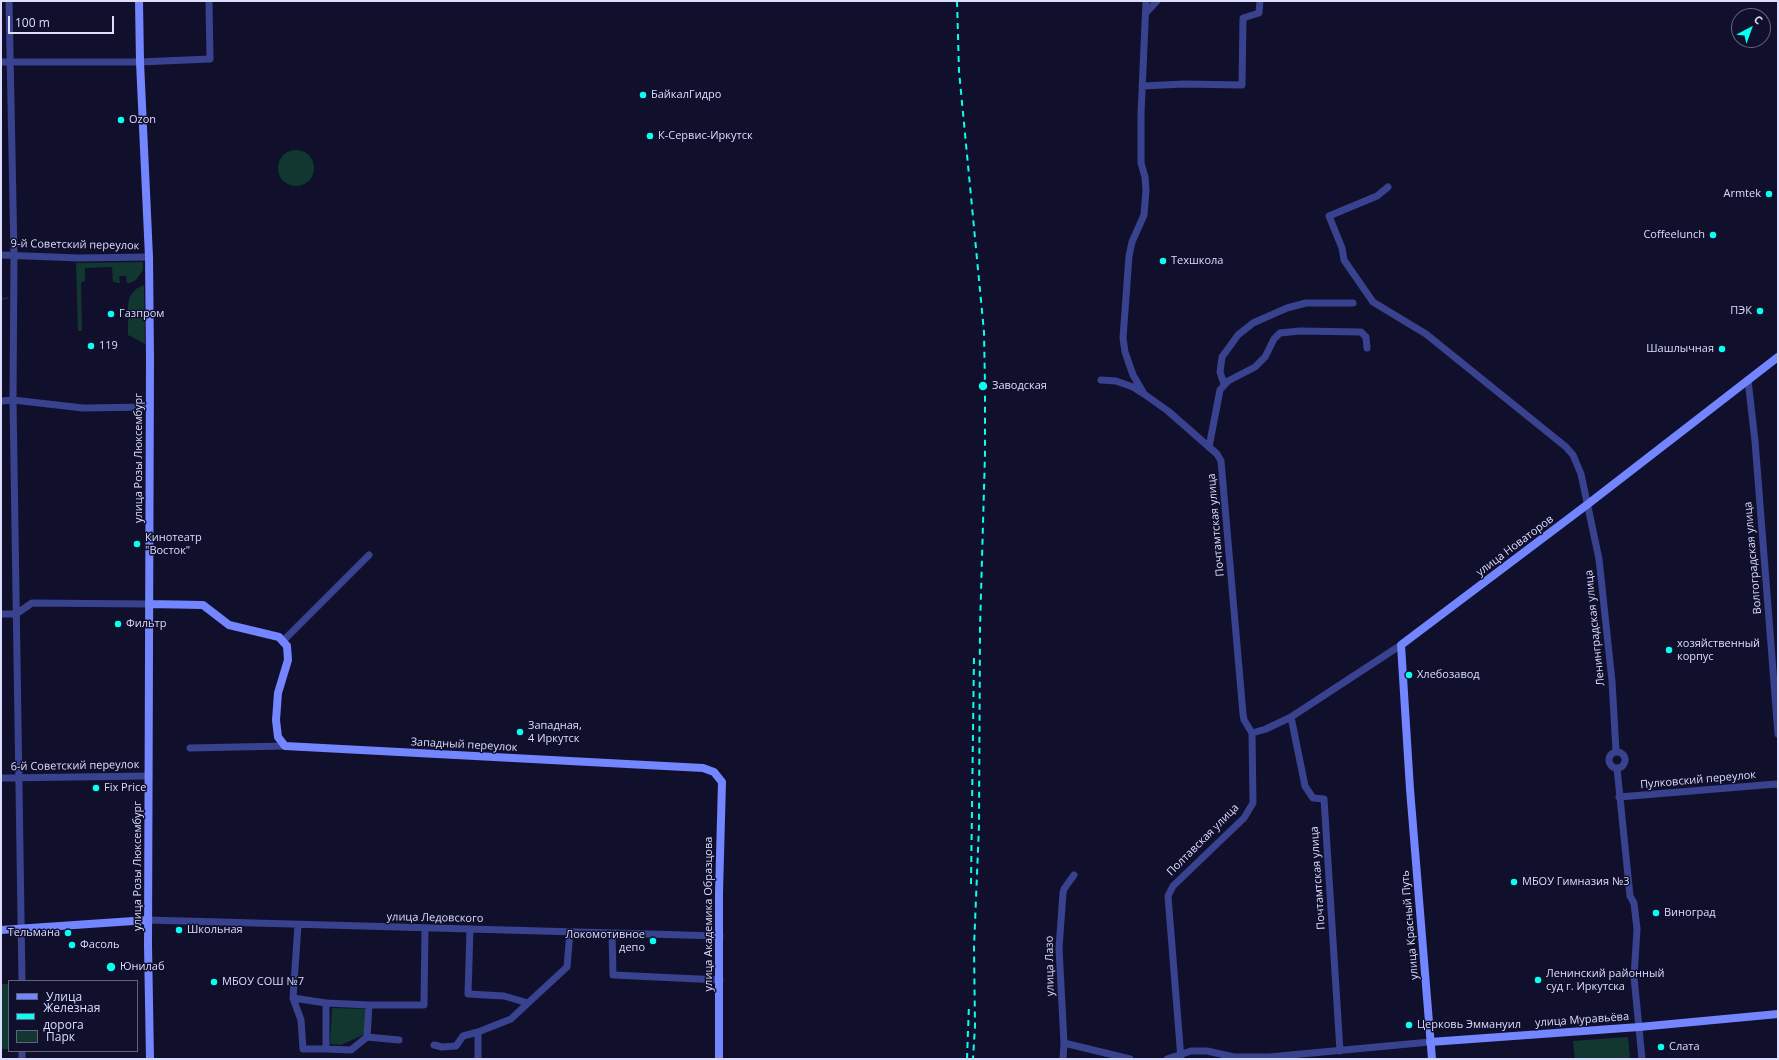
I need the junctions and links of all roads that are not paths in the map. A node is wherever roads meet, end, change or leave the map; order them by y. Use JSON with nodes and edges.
{"nodes":[{"id":1,"x":9,"y":1,"type":"edge"},
{"id":2,"x":139,"y":1,"type":"edge"},
{"id":3,"x":209,"y":1,"type":"edge"},
{"id":4,"x":1146,"y":1,"type":"edge"},
{"id":5,"x":1157,"y":1,"type":"edge"},
{"id":6,"x":1260,"y":1,"type":"edge"},
{"id":7,"x":1146,"y":13,"type":"junction"},
{"id":8,"x":1,"y":62,"type":"edge"},
{"id":9,"x":11,"y":62,"type":"junction"},
{"id":10,"x":140,"y":62,"type":"junction"},
{"id":11,"x":1142,"y":86,"type":"junction"},
{"id":12,"x":1388,"y":187,"type":"dead end"},
{"id":13,"x":1,"y":255,"type":"edge"},
{"id":14,"x":14,"y":255,"type":"junction"},
{"id":15,"x":149,"y":257,"type":"junction"},
{"id":16,"x":1353,"y":303,"type":"dead end"},
{"id":17,"x":1367,"y":348,"type":"dead end"},
{"id":18,"x":1778,"y":357,"type":"edge"},
{"id":19,"x":1101,"y":380,"type":"dead end"},
{"id":20,"x":1748,"y":380,"type":"junction"},
{"id":21,"x":1224,"y":384,"type":"junction"},
{"id":22,"x":1144,"y":394,"type":"junction"},
{"id":23,"x":13,"y":400,"type":"junction"},
{"id":24,"x":1,"y":401,"type":"edge"},
{"id":25,"x":150,"y":407,"type":"junction"},
{"id":26,"x":1209,"y":447,"type":"junction"},
{"id":27,"x":1588,"y":504,"type":"junction"},
{"id":28,"x":369,"y":555,"type":"dead end"},
{"id":29,"x":150,"y":604,"type":"junction"},
{"id":30,"x":1,"y":614,"type":"edge"},
{"id":31,"x":16,"y":614,"type":"junction"},
{"id":32,"x":283,"y":642,"type":"junction"},
{"id":33,"x":1401,"y":645,"type":"junction"},
{"id":34,"x":1291,"y":717,"type":"junction"},
{"id":35,"x":1252,"y":732,"type":"junction"},
{"id":36,"x":1778,"y":734,"type":"edge"},
{"id":37,"x":285,"y":746,"type":"junction"},
{"id":38,"x":190,"y":748,"type":"dead end"},
{"id":39,"x":1616,"y":751,"type":"junction"},
{"id":40,"x":1617,"y":768,"type":"junction"},
{"id":41,"x":714,"y":772,"type":"joint"},
{"id":42,"x":149,"y":776,"type":"junction"},
{"id":43,"x":20,"y":777,"type":"junction"},
{"id":44,"x":1,"y":778,"type":"edge"},
{"id":45,"x":1778,"y":785,"type":"edge"},
{"id":46,"x":1620,"y":797,"type":"junction"},
{"id":47,"x":1074,"y":875,"type":"dead end"},
{"id":48,"x":148,"y":920,"type":"junction"},
{"id":49,"x":298,"y":925,"type":"junction"},
{"id":50,"x":425,"y":928,"type":"junction"},
{"id":51,"x":22,"y":929,"type":"junction"},
{"id":52,"x":1,"y":930,"type":"edge"},
{"id":53,"x":470,"y":930,"type":"junction"},
{"id":54,"x":570,"y":932,"type":"junction"},
{"id":55,"x":612,"y":933,"type":"junction"},
{"id":56,"x":720,"y":936,"type":"junction"},
{"id":57,"x":22,"y":980,"type":"edge"},
{"id":58,"x":720,"y":980,"type":"junction"},
{"id":59,"x":293,"y":998,"type":"junction"},
{"id":60,"x":326,"y":1003,"type":"junction"},
{"id":61,"x":528,"y":1003,"type":"junction"},
{"id":62,"x":369,"y":1005,"type":"junction"},
{"id":63,"x":1778,"y":1014,"type":"edge"},
{"id":64,"x":1639,"y":1027,"type":"junction"},
{"id":65,"x":478,"y":1032,"type":"junction"},
{"id":66,"x":367,"y":1037,"type":"junction"},
{"id":67,"x":399,"y":1040,"type":"dead end"},
{"id":68,"x":1430,"y":1042,"type":"junction"},
{"id":69,"x":1064,"y":1043,"type":"junction"},
{"id":70,"x":434,"y":1045,"type":"dead end"},
{"id":71,"x":326,"y":1049,"type":"junction"},
{"id":72,"x":1340,"y":1052,"type":"junction"},
{"id":73,"x":1181,"y":1056,"type":"edge"},
{"id":74,"x":1269,"y":1058,"type":"edge"},
{"id":75,"x":150,"y":1059,"type":"edge"},
{"id":76,"x":478,"y":1059,"type":"edge"},
{"id":77,"x":719,"y":1059,"type":"edge"},
{"id":78,"x":1063,"y":1059,"type":"edge"},
{"id":79,"x":1130,"y":1059,"type":"edge"},
{"id":80,"x":1167,"y":1059,"type":"edge"},
{"id":81,"x":1432,"y":1059,"type":"edge"},
{"id":82,"x":1642,"y":1059,"type":"edge"}],
"edges":[{"from":1,"to":9,"type":"street"},
{"from":2,"to":10,"type":"street","name":"улица Розы Люксембург"},
{"from":3,"to":10,"type":"street"},
{"from":4,"to":7,"type":"street"},
{"from":5,"to":7,"type":"street"},
{"from":6,"to":11,"type":"street"},
{"from":7,"to":11,"type":"street"},
{"from":8,"to":9,"type":"street"},
{"from":9,"to":10,"type":"street"},
{"from":9,"to":14,"type":"street"},
{"from":10,"to":15,"type":"street","name":"улица Розы Люксембург"},
{"from":11,"to":22,"type":"street"},
{"from":12,"to":27,"type":"street","name":"Ленинградская улица"},
{"from":13,"to":14,"type":"street","name":"9-й Советский переулок"},
{"from":14,"to":15,"type":"street","name":"9-й Советский переулок"},
{"from":14,"to":23,"type":"street"},
{"from":15,"to":25,"type":"street","name":"улица Розы Люксембург"},
{"from":16,"to":21,"type":"street"},
{"from":17,"to":21,"type":"street"},
{"from":18,"to":20,"type":"street","name":"улица Новаторов"},
{"from":19,"to":22,"type":"street","name":"Почтамтская улица"},
{"from":20,"to":27,"type":"street","name":"улица Новаторов"},
{"from":20,"to":36,"type":"street","name":"Волгоградская улица"},
{"from":21,"to":26,"type":"street"},
{"from":22,"to":26,"type":"street","name":"Почтамтская улица"},
{"from":23,"to":24,"type":"street"},
{"from":23,"to":25,"type":"street"},
{"from":23,"to":31,"type":"street"},
{"from":25,"to":29,"type":"street","name":"улица Розы Люксембург"},
{"from":26,"to":35,"type":"street","name":"Почтамтская улица"},
{"from":27,"to":33,"type":"street","name":"улица Новаторов"},
{"from":27,"to":39,"type":"street","name":"Ленинградская улица"},
{"from":28,"to":32,"type":"street"},
{"from":29,"to":31,"type":"street"},
{"from":29,"to":32,"type":"street"},
{"from":29,"to":42,"type":"street","name":"улица Розы Люксембург"},
{"from":30,"to":31,"type":"street"},
{"from":31,"to":43,"type":"street"},
{"from":32,"to":37,"type":"street"},
{"from":33,"to":34,"type":"street","name":"улица Новаторов"},
{"from":33,"to":68,"type":"street","name":"улица Красный Путь"},
{"from":34,"to":35,"type":"street","name":"улица Новаторов"},
{"from":34,"to":72,"type":"street","name":"Почтамтская улица"},
{"from":35,"to":73,"type":"street","name":"Полтавская улица"},
{"from":37,"to":38,"type":"street"},
{"from":37,"to":41,"type":"street","name":"Западный переулок"},
{"from":39,"to":40,"type":"street","name":"Ленинградская улица"},
{"from":39,"to":40,"type":"street","name":"Ленинградская улица"},
{"from":40,"to":46,"type":"street","name":"Ленинградская улица"},
{"from":41,"to":56,"type":"street","name":"улица Академика Образцова"},
{"from":42,"to":43,"type":"street","name":"6-й Советский переулок"},
{"from":42,"to":48,"type":"street","name":"улица Розы Люксембург"},
{"from":43,"to":44,"type":"street","name":"6-й Советский переулок"},
{"from":43,"to":51,"type":"street"},
{"from":45,"to":46,"type":"street","name":"Пулковский переулок"},
{"from":46,"to":64,"type":"street","name":"Ленинградская улица"},
{"from":47,"to":69,"type":"street","name":"улица Лазо"},
{"from":48,"to":49,"type":"street","name":"улица Ледовского"},
{"from":48,"to":51,"type":"street"},
{"from":48,"to":75,"type":"street","name":"улица Розы Люксембург"},
{"from":49,"to":50,"type":"street","name":"улица Ледовского"},
{"from":49,"to":59,"type":"street"},
{"from":50,"to":53,"type":"street","name":"улица Ледовского"},
{"from":50,"to":62,"type":"street"},
{"from":51,"to":52,"type":"street"},
{"from":51,"to":57,"type":"street"},
{"from":53,"to":54,"type":"street","name":"улица Ледовского"},
{"from":53,"to":61,"type":"street"},
{"from":54,"to":55,"type":"street","name":"улица Ледовского"},
{"from":54,"to":61,"type":"street"},
{"from":55,"to":56,"type":"street","name":"улица Ледовского"},
{"from":55,"to":58,"type":"street"},
{"from":56,"to":58,"type":"street","name":"улица Академика Образцова"},
{"from":58,"to":77,"type":"street","name":"улица Академика Образцова"},
{"from":59,"to":60,"type":"street"},
{"from":59,"to":71,"type":"street"},
{"from":60,"to":62,"type":"street"},
{"from":60,"to":71,"type":"street"},
{"from":61,"to":65,"type":"street"},
{"from":62,"to":66,"type":"street"},
{"from":63,"to":64,"type":"street","name":"улица Муравьёва"},
{"from":64,"to":68,"type":"street","name":"улица Муравьёва"},
{"from":64,"to":82,"type":"street","name":"Ленинградская улица"},
{"from":65,"to":70,"type":"street"},
{"from":65,"to":76,"type":"street"},
{"from":66,"to":67,"type":"street"},
{"from":66,"to":71,"type":"street"},
{"from":68,"to":72,"type":"street","name":"улица Муравьёва"},
{"from":68,"to":81,"type":"street","name":"улица Красный Путь"},
{"from":69,"to":78,"type":"street","name":"улица Лазо"},
{"from":69,"to":79,"type":"street"},
{"from":72,"to":74,"type":"street","name":"улица Муравьёва"},
{"from":73,"to":74,"type":"street","name":"улица Муравьёва"},
{"from":73,"to":80,"type":"street","name":"улица Муравьёва"}]}
